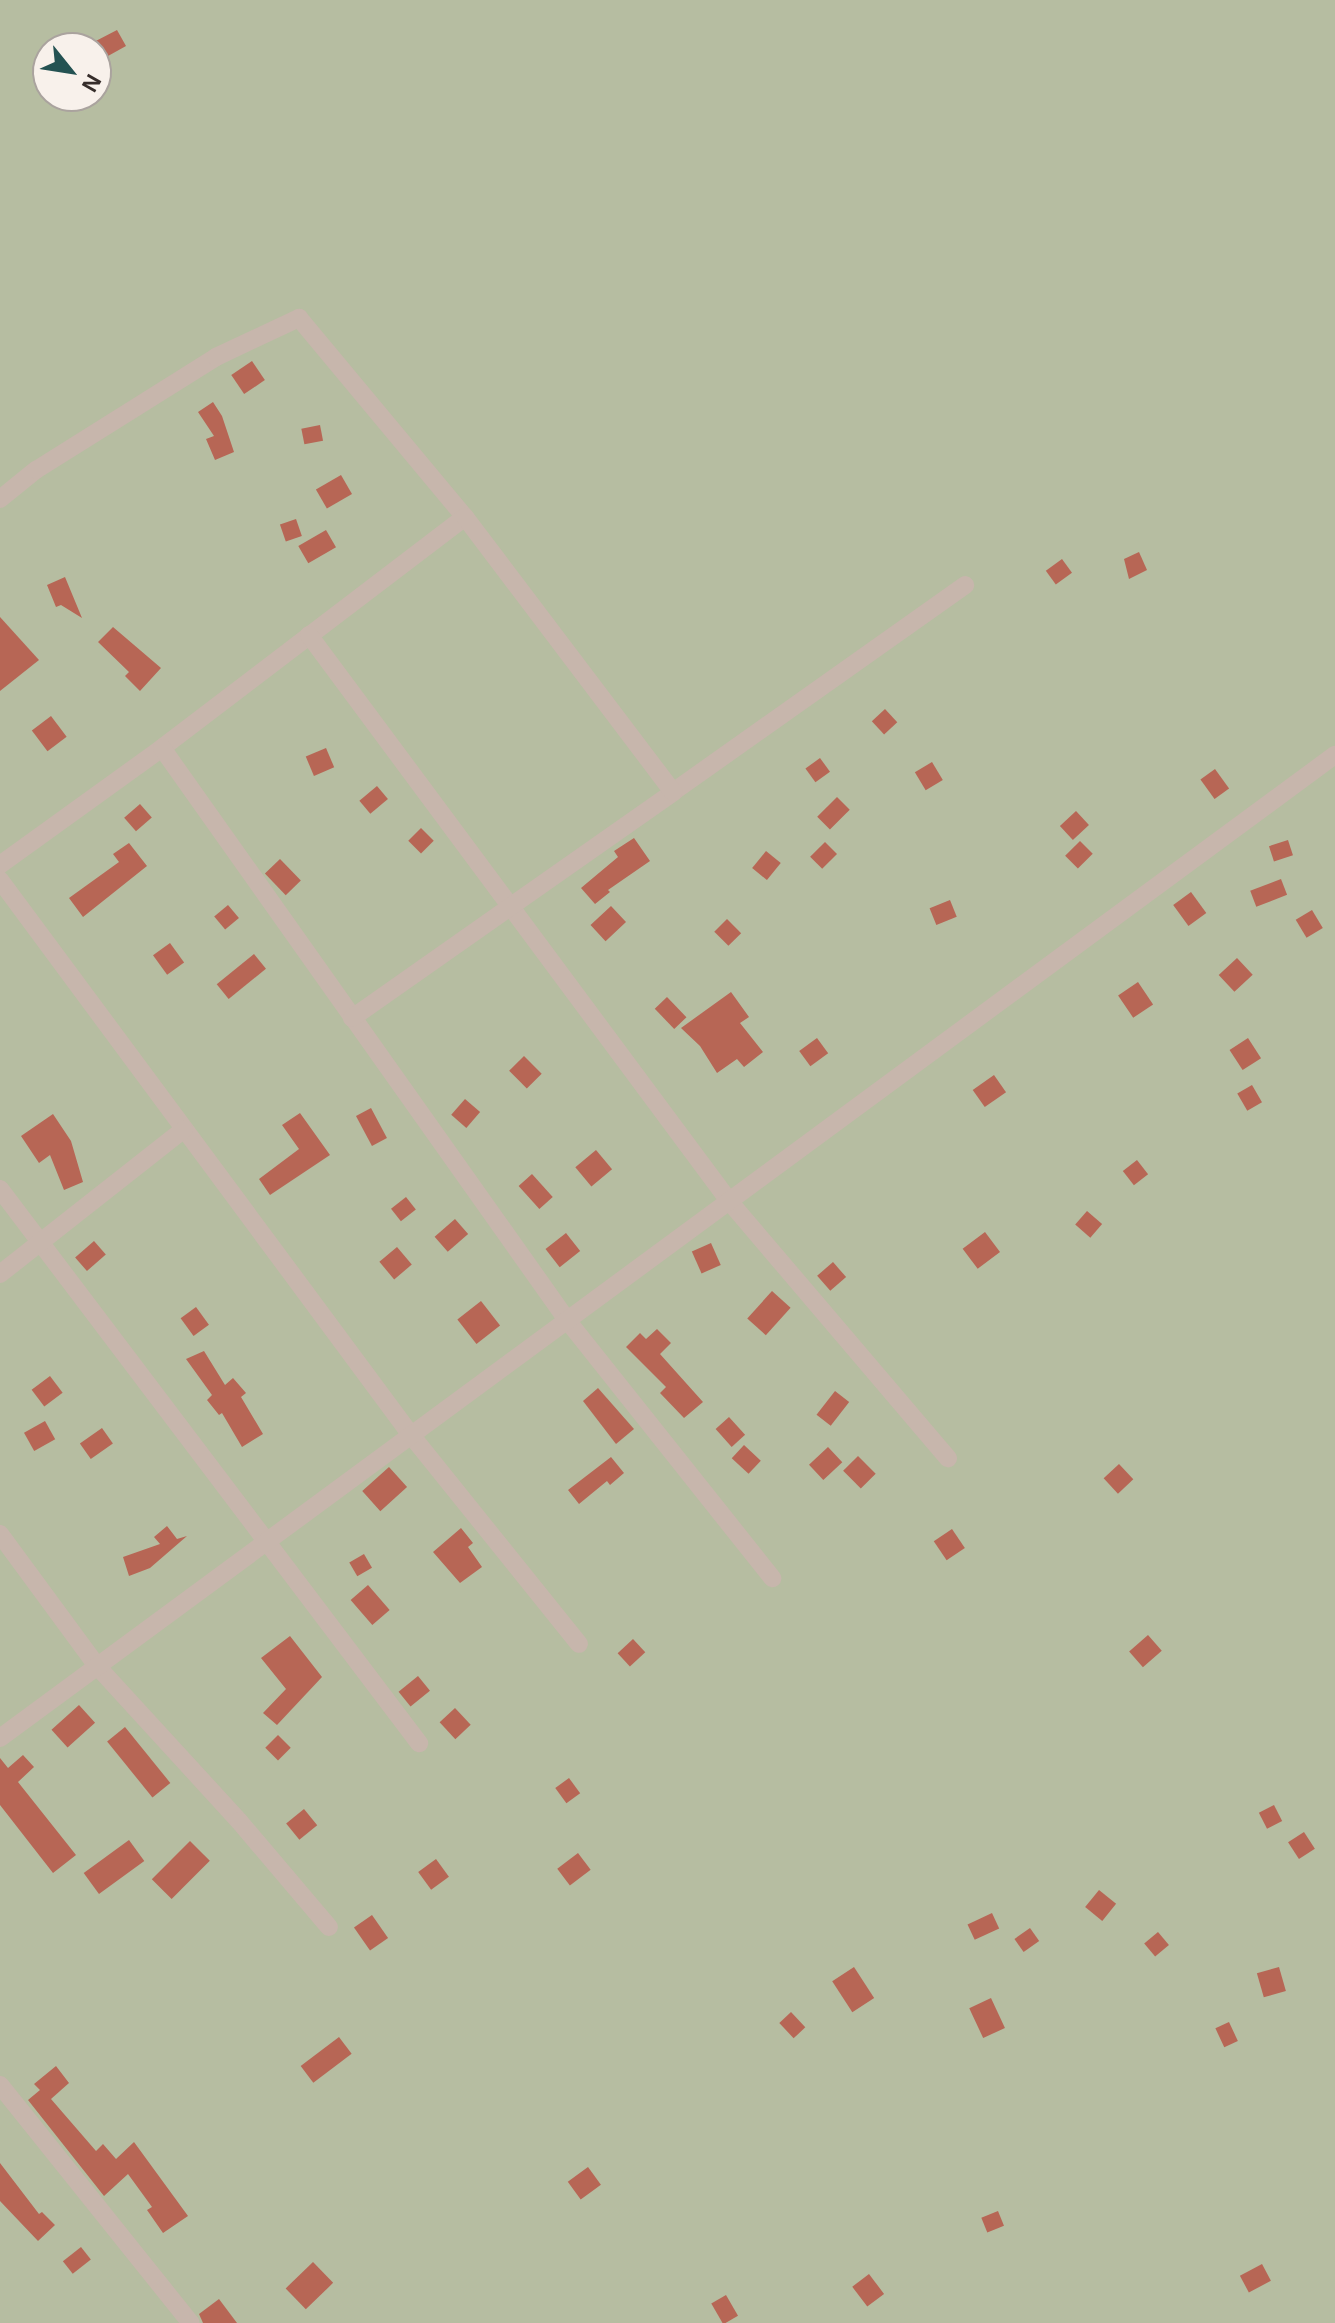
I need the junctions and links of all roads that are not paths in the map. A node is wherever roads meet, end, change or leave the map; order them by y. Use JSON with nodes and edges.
{"nodes":[{"id":1,"x":0,"y":499,"type":"edge"},
{"id":2,"x":465,"y":517,"type":"junction"},
{"id":3,"x":965,"y":585,"type":"dead end"},
{"id":4,"x":309,"y":635,"type":"junction"},
{"id":5,"x":162,"y":748,"type":"junction"},
{"id":6,"x":1335,"y":755,"type":"edge"},
{"id":7,"x":673,"y":792,"type":"junction"},
{"id":8,"x":0,"y":865,"type":"edge"},
{"id":9,"x":0,"y":880,"type":"edge"},
{"id":10,"x":511,"y":907,"type":"junction"},
{"id":11,"x":352,"y":1018,"type":"junction"},
{"id":12,"x":184,"y":1129,"type":"junction"},
{"id":13,"x":0,"y":1189,"type":"edge"},
{"id":14,"x":729,"y":1201,"type":"junction"},
{"id":15,"x":40,"y":1242,"type":"junction"},
{"id":16,"x":0,"y":1274,"type":"edge"},
{"id":17,"x":567,"y":1320,"type":"junction"},
{"id":18,"x":411,"y":1435,"type":"junction"},
{"id":19,"x":948,"y":1458,"type":"dead end"},
{"id":20,"x":0,"y":1534,"type":"edge"},
{"id":21,"x":266,"y":1542,"type":"junction"},
{"id":22,"x":772,"y":1578,"type":"dead end"},
{"id":23,"x":579,"y":1644,"type":"dead end"},
{"id":24,"x":97,"y":1666,"type":"junction"},
{"id":25,"x":0,"y":1738,"type":"edge"},
{"id":26,"x":419,"y":1743,"type":"dead end"},
{"id":27,"x":329,"y":1927,"type":"dead end"},
{"id":28,"x":0,"y":2085,"type":"edge"},
{"id":29,"x":191,"y":2323,"type":"edge"}],
"edges":[{"from":1,"to":2,"type":"street"},
{"from":2,"to":4,"type":"street"},
{"from":2,"to":7,"type":"street"},
{"from":3,"to":7,"type":"street"},
{"from":4,"to":5,"type":"street"},
{"from":4,"to":10,"type":"street"},
{"from":5,"to":8,"type":"street"},
{"from":5,"to":11,"type":"street"},
{"from":6,"to":14,"type":"street"},
{"from":7,"to":10,"type":"street"},
{"from":9,"to":12,"type":"street"},
{"from":10,"to":11,"type":"street"},
{"from":10,"to":14,"type":"street"},
{"from":11,"to":17,"type":"street"},
{"from":12,"to":15,"type":"street"},
{"from":12,"to":18,"type":"street"},
{"from":13,"to":15,"type":"street"},
{"from":14,"to":17,"type":"street"},
{"from":14,"to":19,"type":"street"},
{"from":15,"to":16,"type":"street"},
{"from":15,"to":21,"type":"street"},
{"from":17,"to":18,"type":"street"},
{"from":17,"to":22,"type":"street"},
{"from":18,"to":21,"type":"street"},
{"from":18,"to":23,"type":"street"},
{"from":20,"to":24,"type":"street"},
{"from":21,"to":24,"type":"street"},
{"from":21,"to":26,"type":"street"},
{"from":24,"to":25,"type":"street"},
{"from":24,"to":27,"type":"street"},
{"from":28,"to":29,"type":"street"}]}
